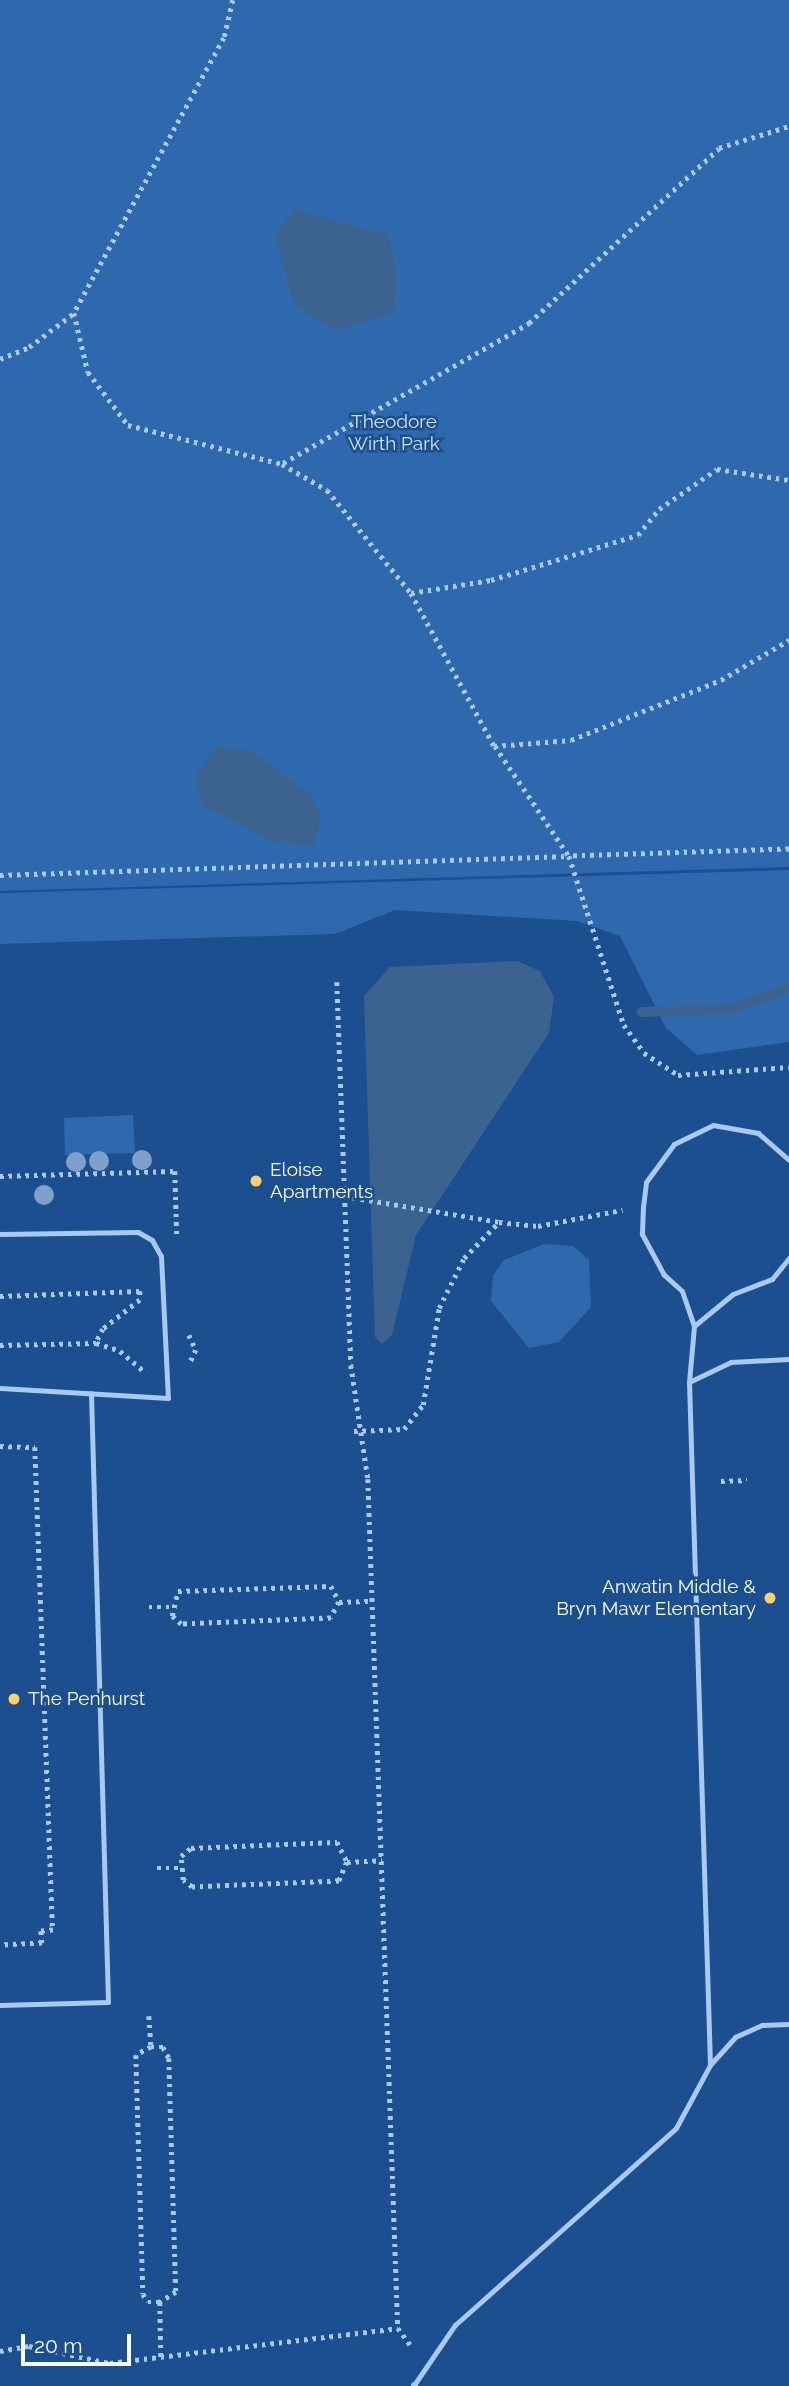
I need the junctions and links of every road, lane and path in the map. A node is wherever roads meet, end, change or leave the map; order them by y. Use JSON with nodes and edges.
{"nodes":[{"id":1,"x":233,"y":0,"type":"edge"},
{"id":2,"x":789,"y":125,"type":"edge"},
{"id":3,"x":75,"y":313,"type":"junction"},
{"id":4,"x":0,"y":359,"type":"edge"},
{"id":5,"x":282,"y":464,"type":"junction"},
{"id":6,"x":789,"y":480,"type":"edge"},
{"id":7,"x":411,"y":593,"type":"junction"},
{"id":8,"x":789,"y":640,"type":"edge"},
{"id":9,"x":494,"y":746,"type":"junction"},
{"id":10,"x":789,"y":849,"type":"edge"},
{"id":11,"x":569,"y":856,"type":"junction"},
{"id":12,"x":0,"y":875,"type":"edge"},
{"id":13,"x":337,"y":982,"type":"dead end"},
{"id":14,"x":789,"y":1068,"type":"edge"},
{"id":15,"x":789,"y":1160,"type":"edge"},
{"id":16,"x":344,"y":1196,"type":"junction"},
{"id":17,"x":643,"y":1206,"type":"junction"},
{"id":18,"x":499,"y":1222,"type":"junction"},
{"id":19,"x":0,"y":1234,"type":"edge"},
{"id":20,"x":789,"y":1258,"type":"edge"},
{"id":21,"x":0,"y":1296,"type":"edge"},
{"id":22,"x":694,"y":1326,"type":"junction"},
{"id":23,"x":96,"y":1343,"type":"junction"},
{"id":24,"x":0,"y":1345,"type":"edge"},
{"id":25,"x":789,"y":1359,"type":"edge"},
{"id":26,"x":689,"y":1382,"type":"junction"},
{"id":27,"x":0,"y":1388,"type":"edge"},
{"id":28,"x":91,"y":1393,"type":"junction"},
{"id":29,"x":168,"y":1398,"type":"junction"},
{"id":30,"x":364,"y":1430,"type":"junction"},
{"id":31,"x":354,"y":1431,"type":"dead end"},
{"id":32,"x":0,"y":1446,"type":"edge"},
{"id":33,"x":747,"y":1480,"type":"dead end"},
{"id":34,"x":721,"y":1481,"type":"dead end"},
{"id":35,"x":373,"y":1601,"type":"junction"},
{"id":36,"x":339,"y":1602,"type":"junction"},
{"id":37,"x":149,"y":1607,"type":"dead end"},
{"id":38,"x":172,"y":1607,"type":"junction"},
{"id":39,"x":382,"y":1860,"type":"junction"},
{"id":40,"x":347,"y":1862,"type":"junction"},
{"id":41,"x":157,"y":1868,"type":"dead end"},
{"id":42,"x":182,"y":1868,"type":"junction"},
{"id":43,"x":0,"y":1945,"type":"edge"},
{"id":44,"x":0,"y":2005,"type":"edge"},
{"id":45,"x":149,"y":2017,"type":"dead end"},
{"id":46,"x":789,"y":2024,"type":"edge"},
{"id":47,"x":151,"y":2048,"type":"junction"},
{"id":48,"x":710,"y":2065,"type":"junction"},
{"id":49,"x":160,"y":2302,"type":"junction"},
{"id":50,"x":398,"y":2328,"type":"junction"},
{"id":51,"x":411,"y":2346,"type":"dead end"},
{"id":52,"x":0,"y":2351,"type":"edge"},
{"id":53,"x":161,"y":2358,"type":"junction"},
{"id":54,"x":414,"y":2385,"type":"edge"}],
"edges":[{"from":1,"to":3,"type":"path"},
{"from":2,"to":5,"type":"path"},
{"from":3,"to":4,"type":"path"},
{"from":3,"to":5,"type":"path"},
{"from":5,"to":7,"type":"path"},
{"from":6,"to":7,"type":"path"},
{"from":7,"to":9,"type":"path"},
{"from":8,"to":9,"type":"path"},
{"from":9,"to":11,"type":"path"},
{"from":10,"to":11,"type":"path"},
{"from":11,"to":12,"type":"path"},
{"from":11,"to":14,"type":"path"},
{"from":13,"to":16,"type":"path"},
{"from":15,"to":17,"type":"lane"},
{"from":16,"to":18,"type":"path"},
{"from":16,"to":30,"type":"path"},
{"from":17,"to":18,"type":"path"},
{"from":17,"to":22,"type":"lane"},
{"from":18,"to":30,"type":"path"},
{"from":19,"to":29,"type":"lane"},
{"from":20,"to":22,"type":"lane"},
{"from":21,"to":23,"type":"path"},
{"from":22,"to":26,"type":"lane"},
{"from":23,"to":24,"type":"path"},
{"from":23,"to":29,"type":"path"},
{"from":25,"to":26,"type":"lane"},
{"from":26,"to":48,"type":"lane"},
{"from":27,"to":28,"type":"lane"},
{"from":28,"to":29,"type":"lane"},
{"from":28,"to":44,"type":"lane"},
{"from":30,"to":31,"type":"path"},
{"from":30,"to":35,"type":"path"},
{"from":32,"to":43,"type":"path"},
{"from":33,"to":34,"type":"path"},
{"from":35,"to":36,"type":"path"},
{"from":35,"to":39,"type":"path"},
{"from":36,"to":38,"type":"path"},
{"from":36,"to":38,"type":"path"},
{"from":37,"to":38,"type":"path"},
{"from":39,"to":40,"type":"path"},
{"from":39,"to":50,"type":"path"},
{"from":40,"to":42,"type":"path"},
{"from":40,"to":42,"type":"path"},
{"from":41,"to":42,"type":"path"},
{"from":45,"to":47,"type":"path"},
{"from":46,"to":48,"type":"lane"},
{"from":47,"to":49,"type":"path"},
{"from":47,"to":49,"type":"path"},
{"from":48,"to":54,"type":"lane"},
{"from":49,"to":53,"type":"path"},
{"from":50,"to":51,"type":"path"},
{"from":50,"to":53,"type":"path"},
{"from":52,"to":53,"type":"path"}]}
